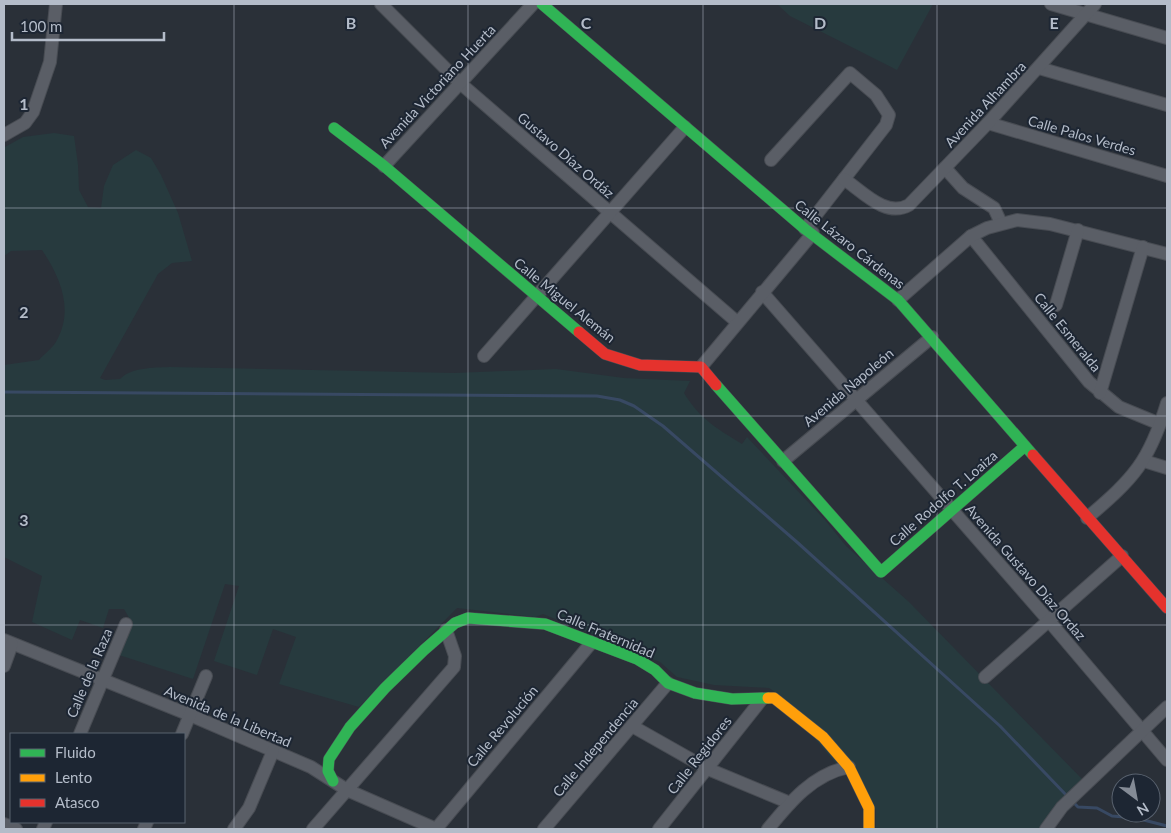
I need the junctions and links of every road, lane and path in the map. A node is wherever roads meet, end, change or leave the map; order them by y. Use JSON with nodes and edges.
{"nodes":[{"id":1,"x":56,"y":4,"type":"edge"},
{"id":2,"x":381,"y":4,"type":"edge"},
{"id":3,"x":533,"y":4,"type":"edge"},
{"id":4,"x":542,"y":4,"type":"edge"},
{"id":5,"x":1051,"y":4,"type":"edge"},
{"id":6,"x":1095,"y":4,"type":"edge"},
{"id":7,"x":1085,"y":14,"type":"junction"},
{"id":8,"x":1167,"y":38,"type":"edge"},
{"id":9,"x":1038,"y":68,"type":"junction"},
{"id":10,"x":460,"y":83,"type":"junction"},
{"id":11,"x":1167,"y":106,"type":"edge"},
{"id":12,"x":988,"y":123,"type":"junction"},
{"id":13,"x":685,"y":126,"type":"junction"},
{"id":14,"x":334,"y":128,"type":"dead end"},
{"id":15,"x":4,"y":135,"type":"edge"},
{"id":16,"x":771,"y":160,"type":"dead end"},
{"id":17,"x":384,"y":166,"type":"junction"},
{"id":18,"x":945,"y":168,"type":"junction"},
{"id":19,"x":1167,"y":176,"type":"edge"},
{"id":20,"x":844,"y":178,"type":"junction"},
{"id":21,"x":610,"y":212,"type":"junction"},
{"id":22,"x":1001,"y":223,"type":"junction"},
{"id":23,"x":1078,"y":230,"type":"junction"},
{"id":24,"x":809,"y":231,"type":"junction"},
{"id":25,"x":972,"y":236,"type":"junction"},
{"id":26,"x":1143,"y":247,"type":"junction"},
{"id":27,"x":1167,"y":254,"type":"edge"},
{"id":28,"x":762,"y":292,"type":"junction"},
{"id":29,"x":536,"y":297,"type":"junction"},
{"id":30,"x":898,"y":300,"type":"junction"},
{"id":31,"x":1056,"y":305,"type":"dead end"},
{"id":32,"x":737,"y":322,"type":"junction"},
{"id":33,"x":932,"y":337,"type":"junction"},
{"id":34,"x":484,"y":356,"type":"dead end"},
{"id":35,"x":700,"y":367,"type":"junction"},
{"id":36,"x":1100,"y":393,"type":"junction"},
{"id":37,"x":856,"y":400,"type":"junction"},
{"id":38,"x":1167,"y":402,"type":"edge"},
{"id":39,"x":1160,"y":424,"type":"junction"},
{"id":40,"x":1025,"y":446,"type":"junction"},
{"id":41,"x":783,"y":461,"type":"junction"},
{"id":42,"x":1144,"y":461,"type":"junction"},
{"id":43,"x":1167,"y":468,"type":"edge"},
{"id":44,"x":952,"y":510,"type":"junction"},
{"id":45,"x":1088,"y":518,"type":"junction"},
{"id":46,"x":1122,"y":556,"type":"junction"},
{"id":47,"x":1167,"y":608,"type":"edge"},
{"id":48,"x":1049,"y":620,"type":"junction"},
{"id":49,"x":126,"y":624,"type":"dead end"},
{"id":50,"x":446,"y":630,"type":"junction"},
{"id":51,"x":8,"y":642,"type":"edge"},
{"id":52,"x":592,"y":642,"type":"junction"},
{"id":53,"x":4,"y":666,"type":"edge"},
{"id":54,"x":206,"y":676,"type":"dead end"},
{"id":55,"x":985,"y":676,"type":"dead end"},
{"id":56,"x":102,"y":680,"type":"junction"},
{"id":57,"x":668,"y":683,"type":"junction"},
{"id":58,"x":762,"y":699,"type":"junction"},
{"id":59,"x":1167,"y":707,"type":"edge"},
{"id":60,"x":190,"y":714,"type":"junction"},
{"id":61,"x":632,"y":726,"type":"junction"},
{"id":62,"x":1141,"y":731,"type":"junction"},
{"id":63,"x":80,"y":733,"type":"edge"},
{"id":64,"x":182,"y":733,"type":"edge"},
{"id":65,"x":273,"y":751,"type":"junction"},
{"id":66,"x":1167,"y":760,"type":"edge"},
{"id":67,"x":849,"y":767,"type":"junction"},
{"id":68,"x":708,"y":769,"type":"junction"},
{"id":69,"x":333,"y":781,"type":"junction"},
{"id":70,"x":347,"y":790,"type":"junction"},
{"id":71,"x":790,"y":803,"type":"junction"},
{"id":72,"x":4,"y":824,"type":"edge"},
{"id":73,"x":16,"y":829,"type":"edge"},
{"id":74,"x":234,"y":829,"type":"edge"},
{"id":75,"x":313,"y":829,"type":"edge"},
{"id":76,"x":436,"y":829,"type":"edge"},
{"id":77,"x":544,"y":829,"type":"edge"},
{"id":78,"x":659,"y":829,"type":"edge"},
{"id":79,"x":768,"y":829,"type":"edge"},
{"id":80,"x":869,"y":829,"type":"edge"},
{"id":81,"x":1046,"y":829,"type":"edge"}],
"edges":[{"from":1,"to":15,"type":"street"},
{"from":2,"to":10,"type":"street","name":"Gustavo Díaz Ordáz"},
{"from":3,"to":10,"type":"street","name":"Avenida Victoriano Huerta"},
{"from":4,"to":13,"type":"street","name":"Calle Lázaro Cárdenas"},
{"from":5,"to":7,"type":"street"},
{"from":6,"to":7,"type":"street","name":"Avenida Alhambra"},
{"from":7,"to":8,"type":"street"},
{"from":7,"to":9,"type":"street","name":"Avenida Alhambra"},
{"from":9,"to":11,"type":"street"},
{"from":9,"to":12,"type":"street","name":"Avenida Alhambra"},
{"from":10,"to":17,"type":"street","name":"Avenida Victoriano Huerta"},
{"from":10,"to":21,"type":"street","name":"Gustavo Díaz Ordáz"},
{"from":12,"to":18,"type":"street","name":"Avenida Alhambra"},
{"from":12,"to":19,"type":"street","name":"Calle Palos Verdes"},
{"from":13,"to":21,"type":"street"},
{"from":13,"to":24,"type":"street","name":"Calle Lázaro Cárdenas"},
{"from":14,"to":17,"type":"street","name":"Calle Miguel Alemán"},
{"from":16,"to":20,"type":"street"},
{"from":17,"to":29,"type":"street","name":"Calle Miguel Alemán"},
{"from":18,"to":20,"type":"street","name":"Avenida Alhambra"},
{"from":18,"to":22,"type":"street"},
{"from":20,"to":24,"type":"street"},
{"from":21,"to":29,"type":"street"},
{"from":21,"to":32,"type":"street","name":"Gustavo Díaz Ordáz"},
{"from":22,"to":23,"type":"street"},
{"from":22,"to":25,"type":"street"},
{"from":23,"to":26,"type":"street"},
{"from":23,"to":31,"type":"street"},
{"from":24,"to":28,"type":"street"},
{"from":24,"to":30,"type":"street","name":"Calle Lázaro Cárdenas"},
{"from":25,"to":30,"type":"street"},
{"from":25,"to":36,"type":"street","name":"Calle Esmeralda"},
{"from":26,"to":27,"type":"street"},
{"from":26,"to":36,"type":"street"},
{"from":28,"to":32,"type":"street"},
{"from":28,"to":37,"type":"street","name":"Avenida Gustavo Díaz Ordaz"},
{"from":29,"to":34,"type":"street"},
{"from":29,"to":35,"type":"street","name":"Calle Miguel Alemán"},
{"from":30,"to":33,"type":"street","name":"Calle Lázaro Cárdenas"},
{"from":32,"to":35,"type":"street"},
{"from":33,"to":37,"type":"street","name":"Avenida Napoleón"},
{"from":33,"to":40,"type":"street","name":"Calle Lázaro Cárdenas"},
{"from":35,"to":41,"type":"street"},
{"from":36,"to":39,"type":"street","name":"Calle Esmeralda"},
{"from":37,"to":41,"type":"street","name":"Avenida Napoleón"},
{"from":37,"to":44,"type":"street","name":"Avenida Gustavo Díaz Ordaz"},
{"from":38,"to":39,"type":"street"},
{"from":39,"to":42,"type":"street"},
{"from":40,"to":44,"type":"street","name":"Calle Rodolfo T. Loaiza"},
{"from":40,"to":45,"type":"street","name":"Calle Lázaro Cárdenas"},
{"from":41,"to":44,"type":"street","name":"Calle Rodolfo T. Loaiza"},
{"from":42,"to":43,"type":"street"},
{"from":42,"to":45,"type":"street"},
{"from":44,"to":48,"type":"street","name":"Avenida Gustavo Díaz Ordaz"},
{"from":45,"to":46,"type":"street","name":"Calle Lázaro Cárdenas"},
{"from":46,"to":47,"type":"street","name":"Calle Lázaro Cárdenas"},
{"from":46,"to":48,"type":"street"},
{"from":48,"to":55,"type":"street"},
{"from":48,"to":62,"type":"street","name":"Avenida Gustavo Díaz Ordaz"},
{"from":49,"to":56,"type":"street","name":"Calle de la Raza"},
{"from":50,"to":52,"type":"street","name":"Calle Fraternidad"},
{"from":50,"to":69,"type":"street","name":"Calle Fraternidad"},
{"from":50,"to":70,"type":"street"},
{"from":51,"to":53,"type":"street"},
{"from":51,"to":56,"type":"street","name":"Avenida de la Libertad"},
{"from":52,"to":57,"type":"street","name":"Calle Fraternidad"},
{"from":52,"to":76,"type":"street","name":"Calle Revolución"},
{"from":54,"to":60,"type":"street"},
{"from":56,"to":60,"type":"street","name":"Avenida de la Libertad"},
{"from":56,"to":63,"type":"street","name":"Calle de la Raza"},
{"from":57,"to":58,"type":"street","name":"Calle Fraternidad"},
{"from":57,"to":61,"type":"street","name":"Calle Independencia"},
{"from":58,"to":67,"type":"street","name":"Calle Fraternidad"},
{"from":58,"to":68,"type":"street","name":"Calle Regidores"},
{"from":59,"to":62,"type":"street"},
{"from":60,"to":64,"type":"street"},
{"from":60,"to":65,"type":"street","name":"Avenida de la Libertad"},
{"from":61,"to":68,"type":"street"},
{"from":61,"to":77,"type":"street","name":"Calle Independencia"},
{"from":62,"to":66,"type":"street","name":"Avenida Gustavo Díaz Ordaz"},
{"from":62,"to":81,"type":"street"},
{"from":65,"to":69,"type":"street","name":"Avenida de la Libertad"},
{"from":65,"to":74,"type":"street"},
{"from":67,"to":71,"type":"street"},
{"from":67,"to":80,"type":"street","name":"Calle Fraternidad"},
{"from":68,"to":71,"type":"street"},
{"from":68,"to":78,"type":"street","name":"Calle Regidores"},
{"from":69,"to":70,"type":"street","name":"Avenida de la Libertad"},
{"from":70,"to":75,"type":"street"},
{"from":70,"to":76,"type":"street","name":"Avenida de la Libertad"},
{"from":71,"to":79,"type":"street"},
{"from":72,"to":73,"type":"street"}]}
